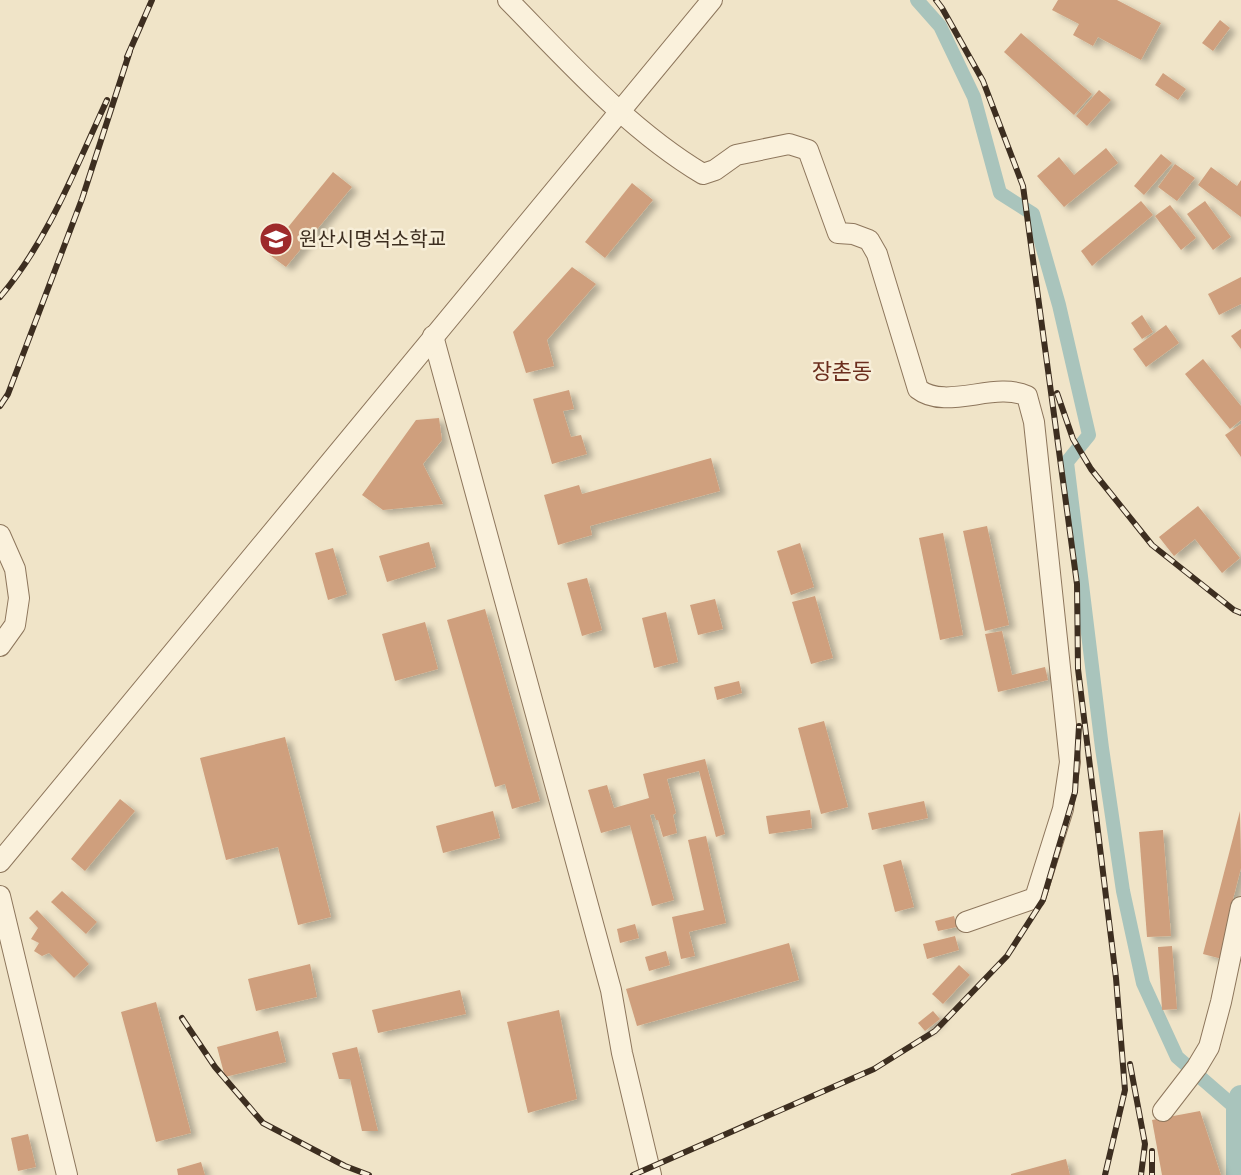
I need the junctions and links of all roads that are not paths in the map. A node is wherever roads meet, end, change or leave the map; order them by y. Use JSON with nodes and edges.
{"nodes":[{"id":1,"x":508,"y":0,"type":"edge"},
{"id":2,"x":712,"y":0,"type":"edge"},
{"id":3,"x":619,"y":110,"type":"junction"},
{"id":4,"x":433,"y":336,"type":"junction"},
{"id":5,"x":0,"y":535,"type":"edge"},
{"id":6,"x":0,"y":646,"type":"edge"},
{"id":7,"x":0,"y":862,"type":"edge"},
{"id":8,"x":0,"y":897,"type":"edge"},
{"id":9,"x":1241,"y":907,"type":"edge"},
{"id":10,"x":966,"y":922,"type":"dead end"},
{"id":11,"x":1163,"y":1111,"type":"dead end"},
{"id":12,"x":67,"y":1175,"type":"edge"},
{"id":13,"x":651,"y":1175,"type":"edge"}],
"edges":[{"from":1,"to":3,"type":"street"},
{"from":2,"to":3,"type":"street"},
{"from":3,"to":4,"type":"street"},
{"from":3,"to":10,"type":"street"},
{"from":4,"to":7,"type":"street"},
{"from":4,"to":13,"type":"street"},
{"from":5,"to":6,"type":"street"},
{"from":8,"to":12,"type":"street"},
{"from":9,"to":11,"type":"street"}]}
